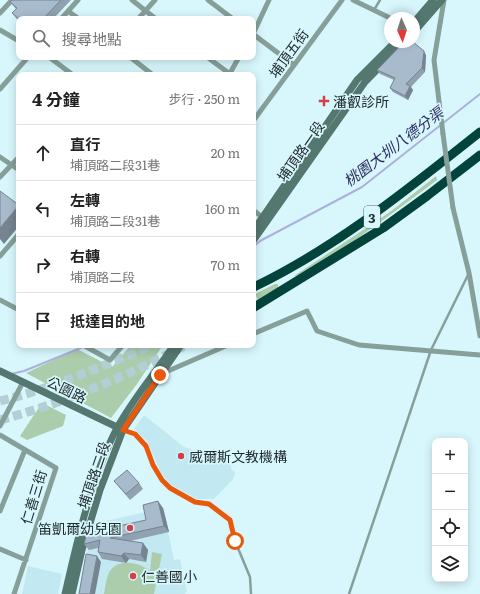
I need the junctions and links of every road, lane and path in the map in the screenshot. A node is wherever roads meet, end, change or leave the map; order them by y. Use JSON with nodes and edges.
{"nodes":[{"id":1,"x":12,"y":0,"type":"edge"},
{"id":2,"x":78,"y":0,"type":"edge"},
{"id":3,"x":132,"y":0,"type":"edge"},
{"id":4,"x":155,"y":0,"type":"edge"},
{"id":5,"x":208,"y":0,"type":"edge"},
{"id":6,"x":269,"y":0,"type":"edge"},
{"id":7,"x":342,"y":0,"type":"edge"},
{"id":8,"x":353,"y":0,"type":"edge"},
{"id":9,"x":433,"y":0,"type":"edge"},
{"id":10,"x":443,"y":0,"type":"edge"},
{"id":11,"x":378,"y":1,"type":"edge"},
{"id":12,"x":373,"y":10,"type":"junction"},
{"id":13,"x":68,"y":11,"type":"junction"},
{"id":14,"x":145,"y":11,"type":"junction"},
{"id":15,"x":0,"y":13,"type":"edge"},
{"id":16,"x":384,"y":15,"type":"edge"},
{"id":17,"x":420,"y":15,"type":"edge"},
{"id":18,"x":64,"y":16,"type":"edge"},
{"id":19,"x":75,"y":16,"type":"edge"},
{"id":20,"x":141,"y":16,"type":"edge"},
{"id":21,"x":152,"y":16,"type":"edge"},
{"id":22,"x":229,"y":16,"type":"edge"},
{"id":23,"x":420,"y":25,"type":"edge"},
{"id":24,"x":256,"y":28,"type":"edge"},
{"id":25,"x":0,"y":30,"type":"edge"},
{"id":26,"x":256,"y":36,"type":"edge"},
{"id":27,"x":16,"y":39,"type":"edge"},
{"id":28,"x":388,"y":48,"type":"edge"},
{"id":29,"x":398,"y":48,"type":"edge"},
{"id":30,"x":25,"y":60,"type":"edge"},
{"id":31,"x":52,"y":60,"type":"edge"},
{"id":32,"x":134,"y":60,"type":"edge"},
{"id":33,"x":211,"y":60,"type":"edge"},
{"id":34,"x":237,"y":60,"type":"edge"},
{"id":35,"x":294,"y":65,"type":"junction"},
{"id":36,"x":69,"y":72,"type":"edge"},
{"id":37,"x":149,"y":72,"type":"edge"},
{"id":38,"x":226,"y":72,"type":"edge"},
{"id":39,"x":230,"y":72,"type":"edge"},
{"id":40,"x":0,"y":89,"type":"edge"},
{"id":41,"x":256,"y":117,"type":"edge"},
{"id":42,"x":480,"y":132,"type":"edge"},
{"id":43,"x":480,"y":155,"type":"edge"},
{"id":44,"x":0,"y":157,"type":"edge"},
{"id":45,"x":16,"y":160,"type":"edge"},
{"id":46,"x":12,"y":165,"type":"junction"},
{"id":47,"x":16,"y":168,"type":"edge"},
{"id":48,"x":0,"y":177,"type":"edge"},
{"id":49,"x":256,"y":212,"type":"edge"},
{"id":50,"x":265,"y":219,"type":"junction"},
{"id":51,"x":256,"y":228,"type":"edge"},
{"id":52,"x":256,"y":236,"type":"edge"},
{"id":53,"x":16,"y":239,"type":"edge"},
{"id":54,"x":0,"y":256,"type":"edge"},
{"id":55,"x":469,"y":273,"type":"junction"},
{"id":56,"x":282,"y":274,"type":"junction"},
{"id":57,"x":291,"y":285,"type":"junction"},
{"id":58,"x":256,"y":287,"type":"edge"},
{"id":59,"x":0,"y":300,"type":"edge"},
{"id":60,"x":256,"y":306,"type":"edge"},
{"id":61,"x":16,"y":308,"type":"edge"},
{"id":62,"x":256,"y":333,"type":"edge"},
{"id":63,"x":480,"y":336,"type":"edge"},
{"id":64,"x":88,"y":348,"type":"edge"},
{"id":65,"x":120,"y":348,"type":"edge"},
{"id":66,"x":172,"y":348,"type":"edge"},
{"id":67,"x":178,"y":348,"type":"edge"},
{"id":68,"x":221,"y":348,"type":"edge"},
{"id":69,"x":431,"y":350,"type":"junction"},
{"id":70,"x":480,"y":355,"type":"edge"},
{"id":71,"x":1,"y":373,"type":"edge"},
{"id":72,"x":156,"y":375,"type":"junction"},
{"id":73,"x":23,"y":382,"type":"junction"},
{"id":74,"x":0,"y":426,"type":"edge"},
{"id":75,"x":120,"y":429,"type":"junction"},
{"id":76,"x":0,"y":435,"type":"edge"},
{"id":77,"x":25,"y":450,"type":"junction"},
{"id":78,"x":0,"y":512,"type":"edge"},
{"id":79,"x":0,"y":549,"type":"edge"},
{"id":80,"x":26,"y":560,"type":"junction"},
{"id":81,"x":14,"y":594,"type":"edge"},
{"id":82,"x":65,"y":594,"type":"edge"},
{"id":83,"x":72,"y":594,"type":"edge"},
{"id":84,"x":251,"y":594,"type":"edge"},
{"id":85,"x":349,"y":594,"type":"edge"}],
"edges":[{"from":1,"to":15,"type":"street"},
{"from":2,"to":13,"type":"street"},
{"from":3,"to":14,"type":"street"},
{"from":4,"to":14,"type":"street"},
{"from":5,"to":22,"type":"street"},
{"from":6,"to":24,"type":"street"},
{"from":7,"to":35,"type":"street","name":"埔頂五街"},
{"from":8,"to":12,"type":"street"},
{"from":9,"to":17,"type":"street"},
{"from":10,"to":23,"type":"street"},
{"from":10,"to":55,"type":"street","bridge":true},
{"from":11,"to":12,"type":"lane"},
{"from":12,"to":16,"type":"street"},
{"from":13,"to":18,"type":"street"},
{"from":13,"to":19,"type":"street"},
{"from":14,"to":20,"type":"street"},
{"from":14,"to":21,"type":"street"},
{"from":25,"to":27,"type":"street"},
{"from":26,"to":35,"type":"street"},
{"from":28,"to":50,"type":"street","name":"埔頂路一段"},
{"from":29,"to":50,"type":"street","name":"埔頂路一段"},
{"from":30,"to":40,"type":"street"},
{"from":31,"to":36,"type":"street"},
{"from":32,"to":37,"type":"street"},
{"from":33,"to":38,"type":"street"},
{"from":34,"to":39,"type":"street"},
{"from":35,"to":41,"type":"street","name":"埔頂五街"},
{"from":42,"to":56,"type":"highway","number":"3"},
{"from":43,"to":57,"type":"highway","number":"3"},
{"from":44,"to":46,"type":"street"},
{"from":45,"to":46,"type":"street"},
{"from":46,"to":47,"type":"street"},
{"from":46,"to":48,"type":"street"},
{"from":49,"to":50,"type":"street"},
{"from":50,"to":51,"type":"street","name":"埔頂路一段"},
{"from":50,"to":52,"type":"street","name":"埔頂路一段"},
{"from":53,"to":54,"type":"street"},
{"from":55,"to":63,"type":"street"},
{"from":55,"to":69,"type":"lane"},
{"from":56,"to":57,"type":"highway"},
{"from":56,"to":58,"type":"highway","number":"3"},
{"from":57,"to":60,"type":"highway","number":"3"},
{"from":59,"to":61,"type":"street"},
{"from":62,"to":69,"type":"street"},
{"from":64,"to":65,"type":"street"},
{"from":66,"to":72,"type":"street"},
{"from":67,"to":72,"type":"street"},
{"from":68,"to":72,"type":"street"},
{"from":69,"to":70,"type":"street"},
{"from":69,"to":85,"type":"lane"},
{"from":71,"to":73,"type":"street","name":"公園路"},
{"from":72,"to":75,"type":"street","name":"埔頂路二段"},
{"from":73,"to":74,"type":"street"},
{"from":73,"to":75,"type":"street","name":"公園路"},
{"from":75,"to":82,"type":"street","name":"埔頂路二段"},
{"from":75,"to":83,"type":"street","name":"埔頂路二段"},
{"from":75,"to":84,"type":"lane"},
{"from":76,"to":77,"type":"street","name":"仁善三街"},
{"from":77,"to":78,"type":"street"},
{"from":77,"to":80,"type":"street","name":"仁善三街"},
{"from":79,"to":80,"type":"street"},
{"from":80,"to":81,"type":"street","name":"仁善三街"}]}
